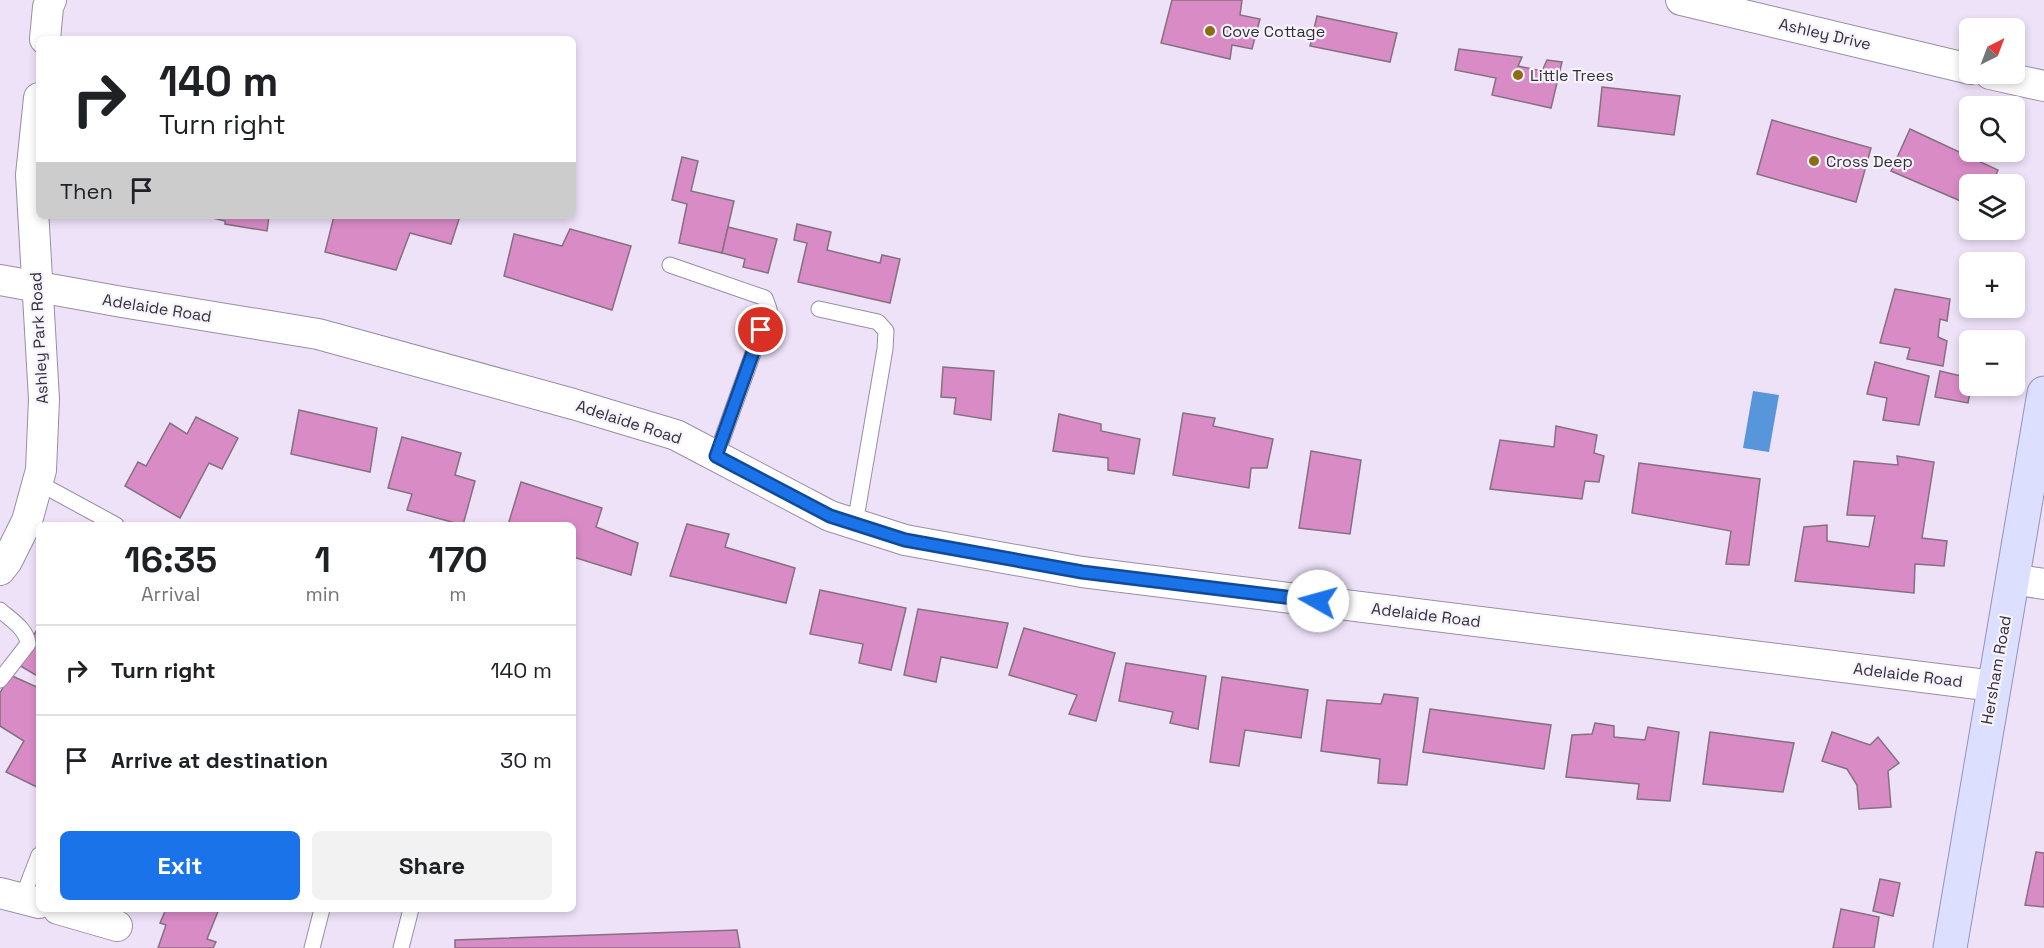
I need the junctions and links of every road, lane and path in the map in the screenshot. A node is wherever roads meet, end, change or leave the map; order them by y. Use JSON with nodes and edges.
{"nodes":[{"id":1,"x":51,"y":0,"type":"edge"},
{"id":2,"x":1681,"y":0,"type":"edge"},
{"id":3,"x":45,"y":36,"type":"edge"},
{"id":4,"x":1959,"y":66,"type":"edge"},
{"id":5,"x":2025,"y":82,"type":"edge"},
{"id":6,"x":2044,"y":86,"type":"edge"},
{"id":7,"x":36,"y":127,"type":"edge"},
{"id":8,"x":670,"y":265,"type":"dead end"},
{"id":9,"x":0,"y":280,"type":"edge"},
{"id":10,"x":37,"y":287,"type":"junction"},
{"id":11,"x":819,"y":309,"type":"dead end"},
{"id":12,"x":2044,"y":393,"type":"edge"},
{"id":13,"x":716,"y":456,"type":"junction"},
{"id":14,"x":37,"y":482,"type":"junction"},
{"id":15,"x":110,"y":522,"type":"edge"},
{"id":16,"x":855,"y":524,"type":"junction"},
{"id":17,"x":0,"y":570,"type":"edge"},
{"id":18,"x":2012,"y":579,"type":"junction"},
{"id":19,"x":2044,"y":584,"type":"edge"},
{"id":20,"x":0,"y":610,"type":"edge"},
{"id":21,"x":0,"y":680,"type":"edge"},
{"id":22,"x":1994,"y":686,"type":"junction"},
{"id":23,"x":36,"y":862,"type":"edge"},
{"id":24,"x":20,"y":898,"type":"edge"},
{"id":25,"x":67,"y":912,"type":"edge"},
{"id":26,"x":321,"y":912,"type":"edge"},
{"id":27,"x":410,"y":912,"type":"edge"},
{"id":28,"x":118,"y":928,"type":"edge"},
{"id":29,"x":312,"y":948,"type":"edge"},
{"id":30,"x":401,"y":948,"type":"edge"},
{"id":31,"x":1950,"y":948,"type":"edge"}],
"edges":[{"from":1,"to":3,"type":"street"},
{"from":2,"to":4,"type":"street","name":"Ashley Drive"},
{"from":5,"to":6,"type":"street"},
{"from":7,"to":10,"type":"street","name":"Ashley Park Road"},
{"from":8,"to":13,"type":"lane"},
{"from":9,"to":10,"type":"street","name":"Adelaide Road"},
{"from":10,"to":13,"type":"street","name":"Adelaide Road"},
{"from":10,"to":14,"type":"street","name":"Ashley Park Road"},
{"from":11,"to":16,"type":"lane"},
{"from":12,"to":18,"type":"main road","name":"Hersham Road"},
{"from":13,"to":16,"type":"street","name":"Adelaide Road"},
{"from":14,"to":15,"type":"lane"},
{"from":14,"to":17,"type":"street","name":"Ashley Park Road"},
{"from":16,"to":22,"type":"street","name":"Adelaide Road"},
{"from":18,"to":19,"type":"street"},
{"from":18,"to":22,"type":"main road","name":"Hersham Road"},
{"from":20,"to":21,"type":"lane"},
{"from":22,"to":31,"type":"main road","name":"Hersham Road"},
{"from":23,"to":24,"type":"lane"},
{"from":25,"to":28,"type":"street"},
{"from":26,"to":29,"type":"lane"},
{"from":27,"to":30,"type":"lane"}]}
